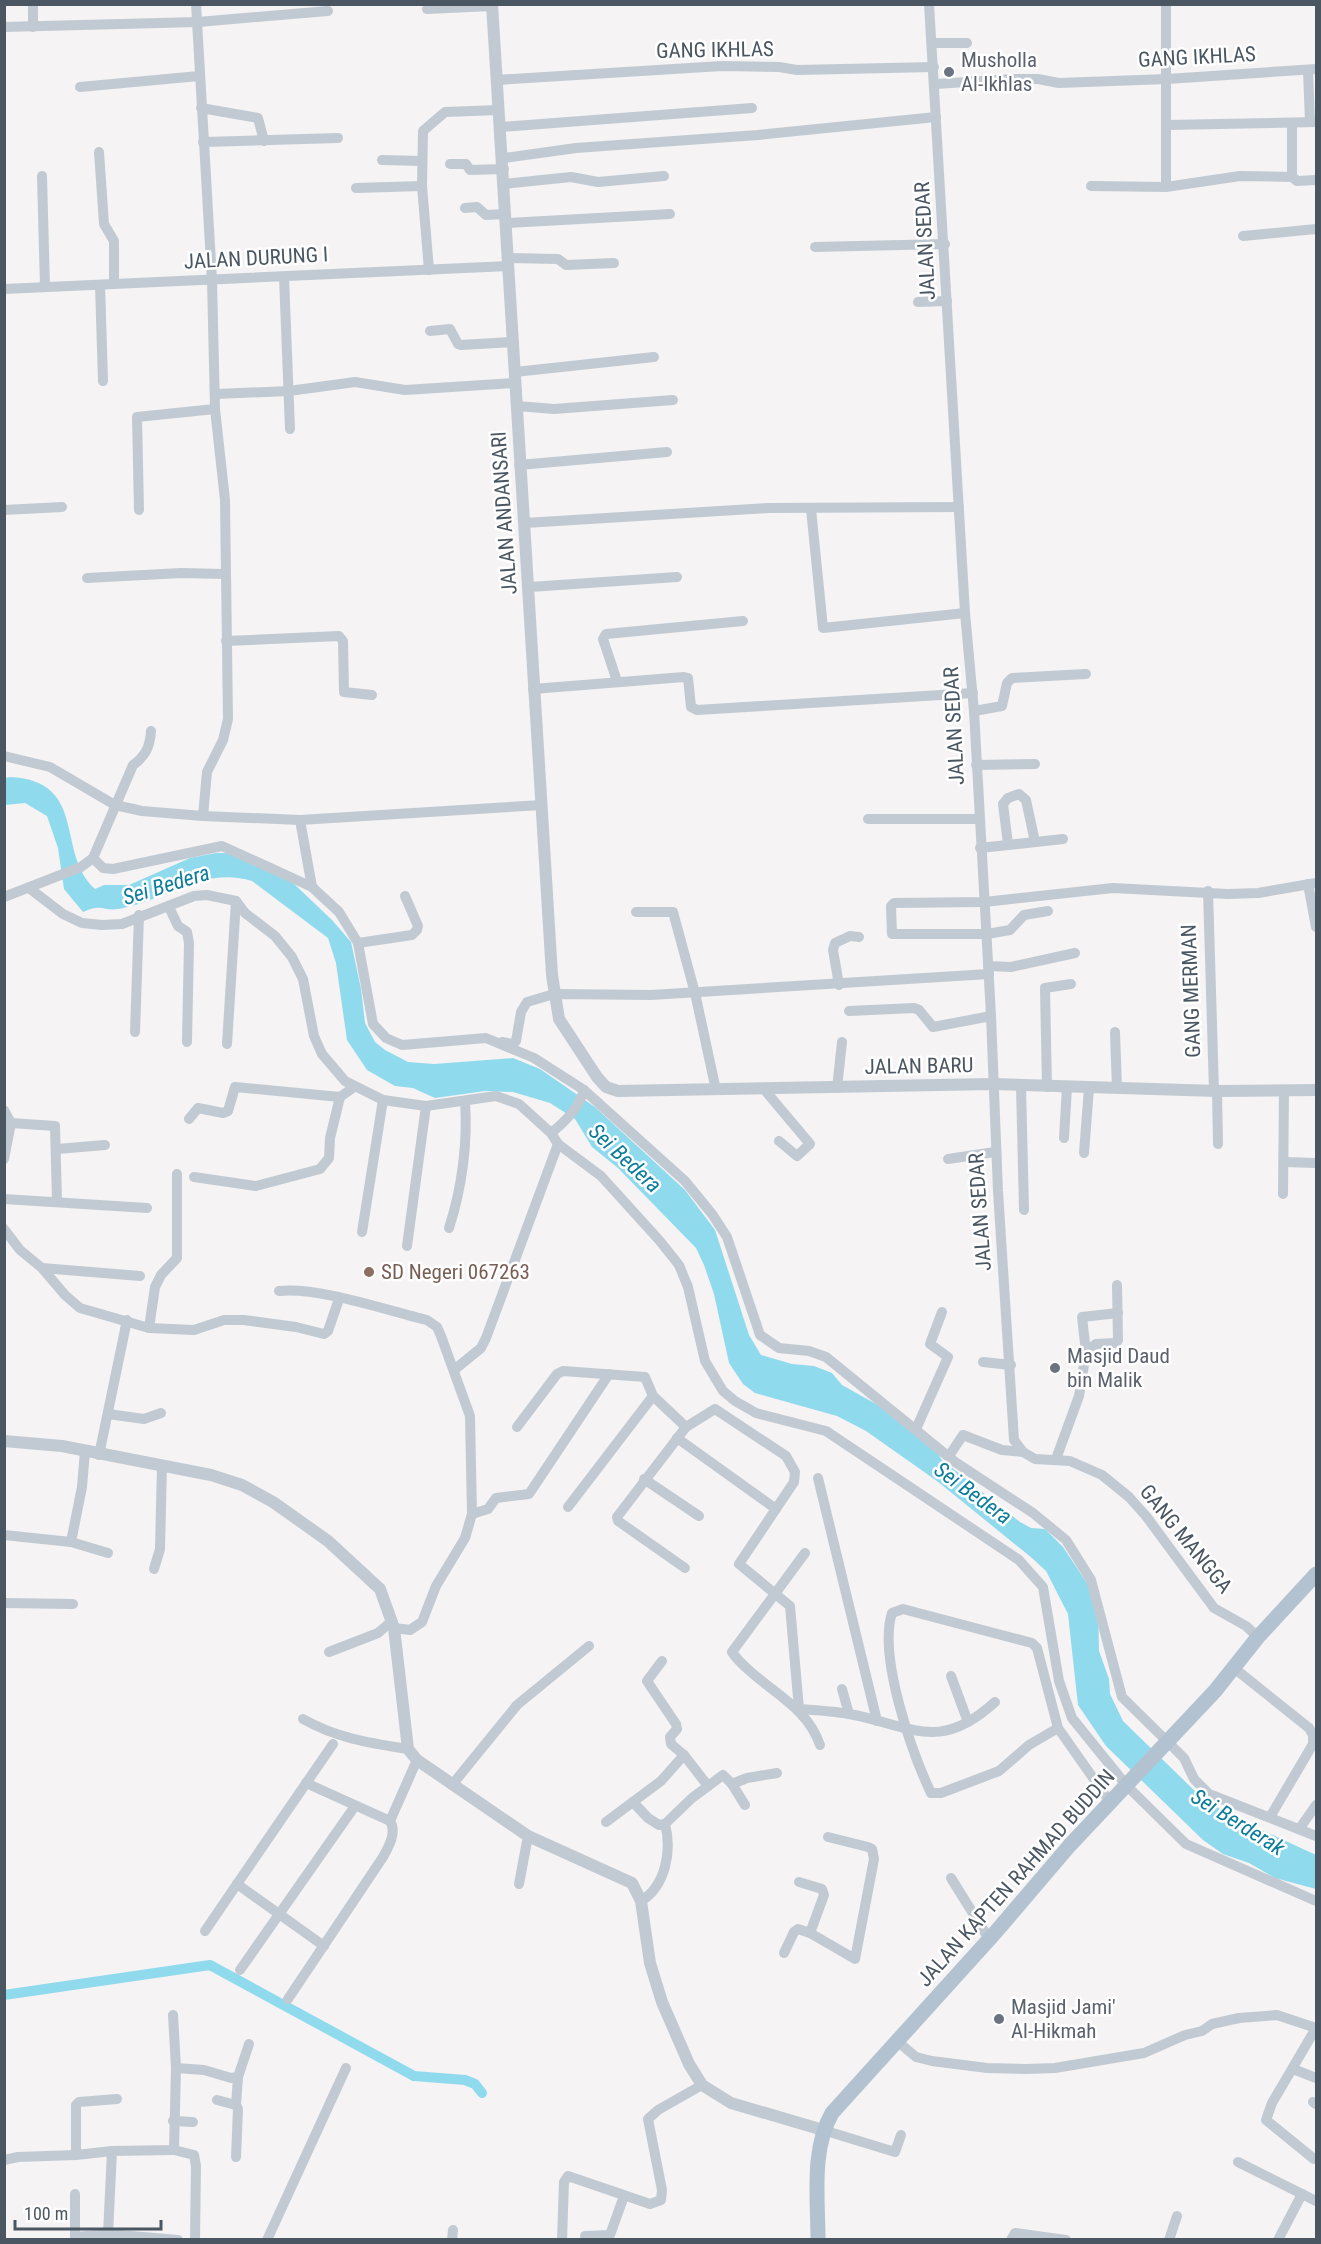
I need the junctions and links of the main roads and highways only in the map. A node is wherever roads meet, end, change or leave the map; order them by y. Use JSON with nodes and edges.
{"nodes":[{"id":1,"x":1317,"y":1574,"type":"edge"},
{"id":2,"x":818,"y":2240,"type":"edge"}],
"edges":[{"from":1,"to":2,"type":"main road","name":"JALAN KAPTEN RAHMAD BUDDIN"}]}
